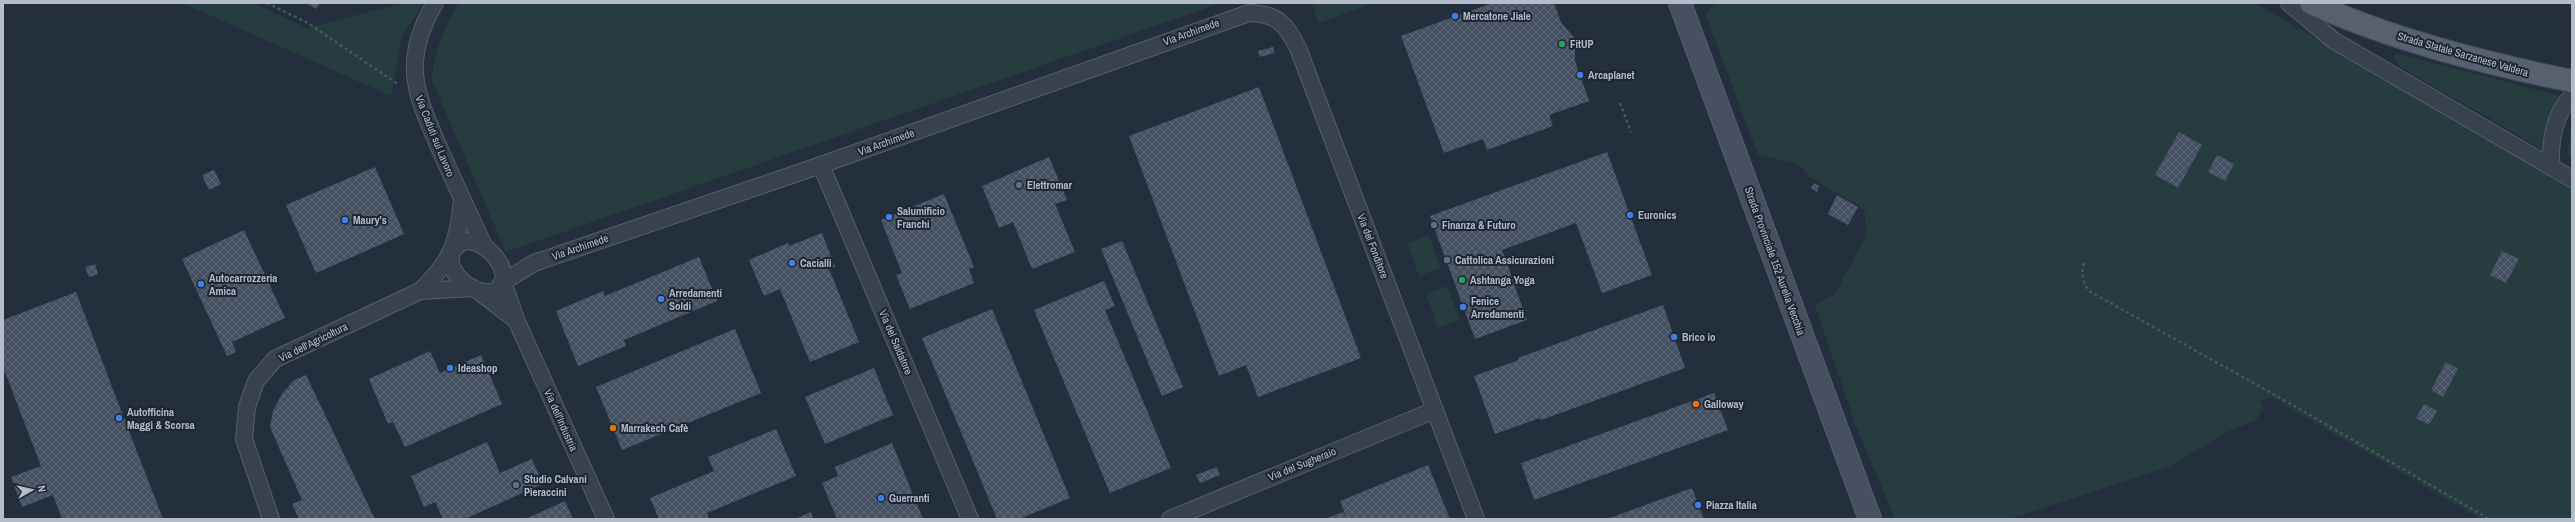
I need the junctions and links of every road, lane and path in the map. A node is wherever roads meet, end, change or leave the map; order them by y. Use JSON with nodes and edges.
{"nodes":[{"id":1,"x":267,"y":3,"type":"edge"},
{"id":2,"x":435,"y":3,"type":"edge"},
{"id":3,"x":1680,"y":3,"type":"edge"},
{"id":4,"x":2289,"y":3,"type":"edge"},
{"id":5,"x":2311,"y":3,"type":"edge"},
{"id":6,"x":1236,"y":16,"type":"joint"},
{"id":7,"x":2572,"y":81,"type":"edge"},
{"id":8,"x":417,"y":95,"type":"junction"},
{"id":9,"x":2572,"y":96,"type":"edge"},
{"id":10,"x":1620,"y":103,"type":"dead end"},
{"id":11,"x":1631,"y":132,"type":"dead end"},
{"id":12,"x":821,"y":165,"type":"junction"},
{"id":13,"x":2551,"y":167,"type":"junction"},
{"id":14,"x":2571,"y":177,"type":"edge"},
{"id":15,"x":462,"y":199,"type":"junction"},
{"id":16,"x":484,"y":246,"type":"junction"},
{"id":17,"x":450,"y":256,"type":"junction"},
{"id":18,"x":496,"y":260,"type":"junction"},
{"id":19,"x":534,"y":263,"type":"junction"},
{"id":20,"x":2084,"y":263,"type":"dead end"},
{"id":21,"x":503,"y":282,"type":"junction"},
{"id":22,"x":475,"y":289,"type":"junction"},
{"id":23,"x":420,"y":291,"type":"junction"},
{"id":24,"x":517,"y":322,"type":"junction"},
{"id":25,"x":1435,"y":410,"type":"junction"},
{"id":26,"x":271,"y":519,"type":"edge"},
{"id":27,"x":606,"y":519,"type":"edge"},
{"id":28,"x":970,"y":519,"type":"edge"},
{"id":29,"x":1170,"y":519,"type":"edge"},
{"id":30,"x":1476,"y":519,"type":"edge"},
{"id":31,"x":1870,"y":519,"type":"edge"},
{"id":32,"x":2489,"y":519,"type":"edge"}],
"edges":[{"from":1,"to":8,"type":"path"},
{"from":2,"to":8,"type":"street","name":"Via Caduti sul Lavoro"},
{"from":3,"to":31,"type":"main road","name":"Strada Provinciale 152 Aurelia Vecchia"},
{"from":4,"to":13,"type":"street"},
{"from":5,"to":7,"type":"main road","name":"Strada Statale Sarzanese Valdera"},
{"from":6,"to":12,"type":"street","name":"Via Archimede"},
{"from":6,"to":25,"type":"street","name":"Via del Fonditore"},
{"from":8,"to":15,"type":"street","name":"Via Caduti sul Lavoro"},
{"from":9,"to":13,"type":"street"},
{"from":10,"to":11,"type":"path"},
{"from":12,"to":19,"type":"street","name":"Via Archimede"},
{"from":12,"to":28,"type":"street","name":"Via del Saldatore"},
{"from":13,"to":14,"type":"street"},
{"from":15,"to":16,"type":"street","name":"Via Caduti sul Lavoro"},
{"from":15,"to":17,"type":"street","name":"Via Caduti sul Lavoro"},
{"from":16,"to":17,"type":"street"},
{"from":16,"to":18,"type":"street","name":"Via Caduti sul Lavoro"},
{"from":17,"to":22,"type":"street"},
{"from":17,"to":23,"type":"street","name":"Via dell'Agricoltura"},
{"from":18,"to":19,"type":"street","name":"Via Archimede"},
{"from":18,"to":21,"type":"street","name":"Via Caduti sul Lavoro"},
{"from":19,"to":21,"type":"street","name":"Via Archimede"},
{"from":20,"to":32,"type":"path"},
{"from":21,"to":22,"type":"street"},
{"from":21,"to":24,"type":"street","name":"Via dell'Industria"},
{"from":22,"to":23,"type":"street","name":"Via dell'Agricoltura"},
{"from":22,"to":24,"type":"street","name":"Via dell'Industria"},
{"from":23,"to":26,"type":"street","name":"Via dell'Agricoltura"},
{"from":24,"to":27,"type":"street","name":"Via dell'Industria"},
{"from":25,"to":29,"type":"street","name":"Via del Sugheraio"},
{"from":25,"to":30,"type":"street","name":"Via del Fonditore"}]}
